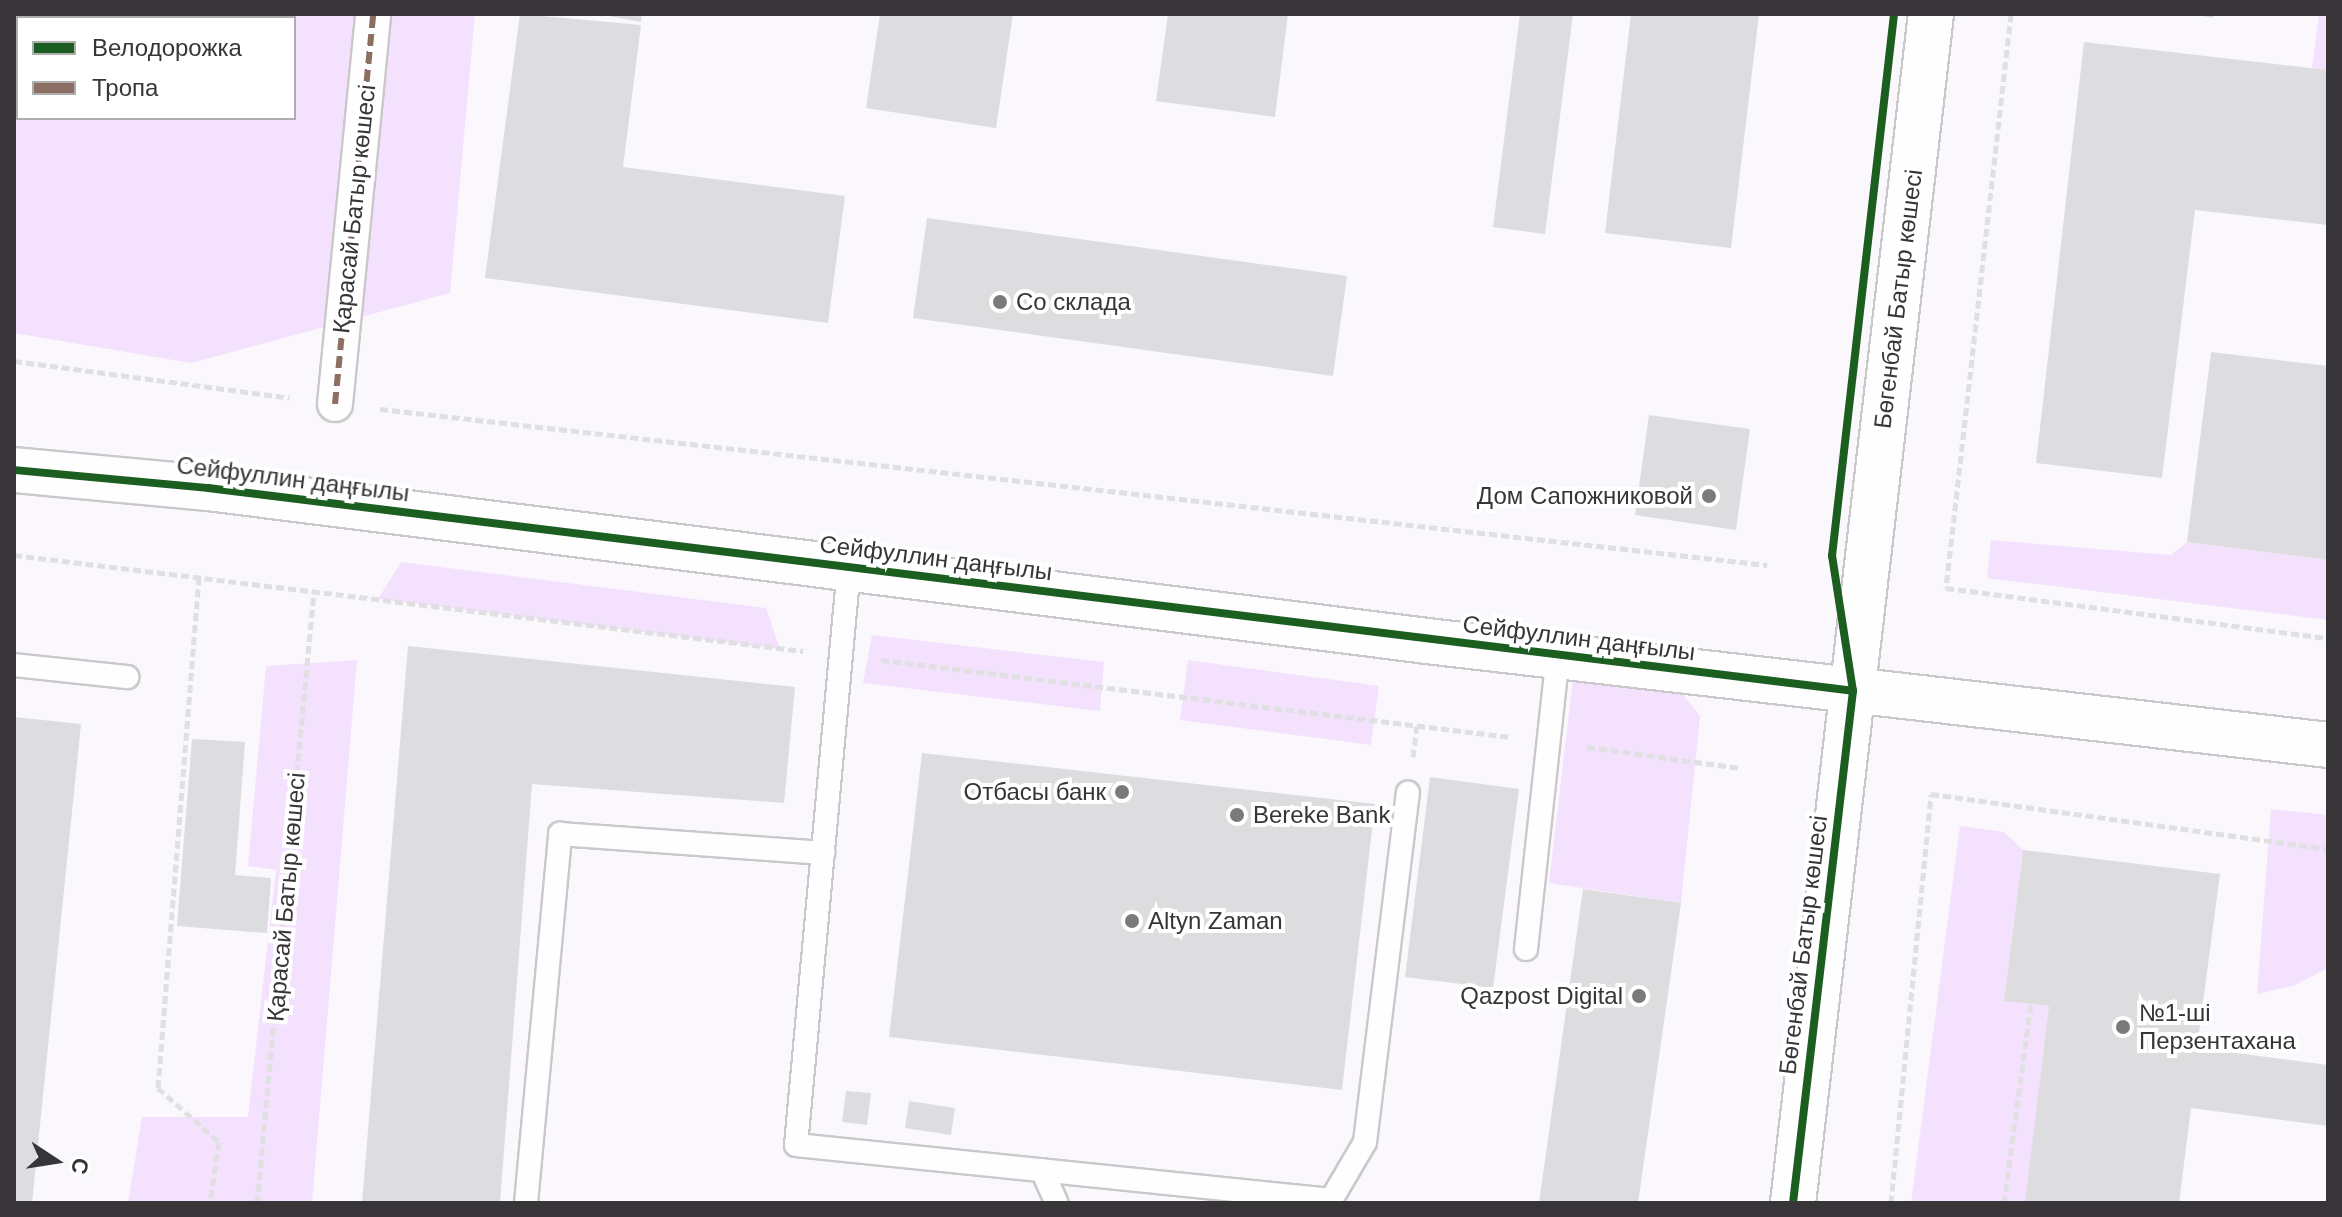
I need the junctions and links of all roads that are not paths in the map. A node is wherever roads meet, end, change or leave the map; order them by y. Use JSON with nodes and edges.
{"nodes":[{"id":1,"x":373,"y":14,"type":"edge"},
{"id":2,"x":1931,"y":14,"type":"edge"},
{"id":3,"x":335,"y":404,"type":"road end"},
{"id":4,"x":14,"y":470,"type":"edge"},
{"id":5,"x":849,"y":567,"type":"junction"},
{"id":6,"x":1558,"y":656,"type":"junction"},
{"id":7,"x":14,"y":665,"type":"edge"},
{"id":8,"x":127,"y":677,"type":"dead end"},
{"id":9,"x":1853,"y":691,"type":"junction"},
{"id":10,"x":2328,"y":745,"type":"edge"},
{"id":11,"x":1408,"y":793,"type":"dead end"},
{"id":12,"x":823,"y":853,"type":"junction"},
{"id":13,"x":1526,"y":949,"type":"dead end"},
{"id":14,"x":1042,"y":1170,"type":"junction"},
{"id":15,"x":526,"y":1203,"type":"edge"},
{"id":16,"x":1057,"y":1203,"type":"edge"},
{"id":17,"x":1793,"y":1203,"type":"edge"}],
"edges":[{"from":1,"to":3,"type":"street","name":"Қарасай Батыр көшесі"},
{"from":2,"to":9,"type":"main road","name":"Бөгенбай Батыр көшесі"},
{"from":4,"to":5,"type":"main road","name":"Сейфуллин даңғылы"},
{"from":5,"to":6,"type":"main road","name":"Сейфуллин даңғылы"},
{"from":5,"to":12,"type":"lane"},
{"from":6,"to":9,"type":"main road","name":"Сейфуллин даңғылы"},
{"from":6,"to":13,"type":"lane"},
{"from":7,"to":8,"type":"lane"},
{"from":9,"to":10,"type":"main road","name":"Сейфуллин даңғылы"},
{"from":9,"to":17,"type":"main road","name":"Бөгенбай Батыр көшесі"},
{"from":11,"to":14,"type":"lane"},
{"from":12,"to":14,"type":"lane"},
{"from":12,"to":15,"type":"lane"},
{"from":14,"to":16,"type":"lane"}]}
